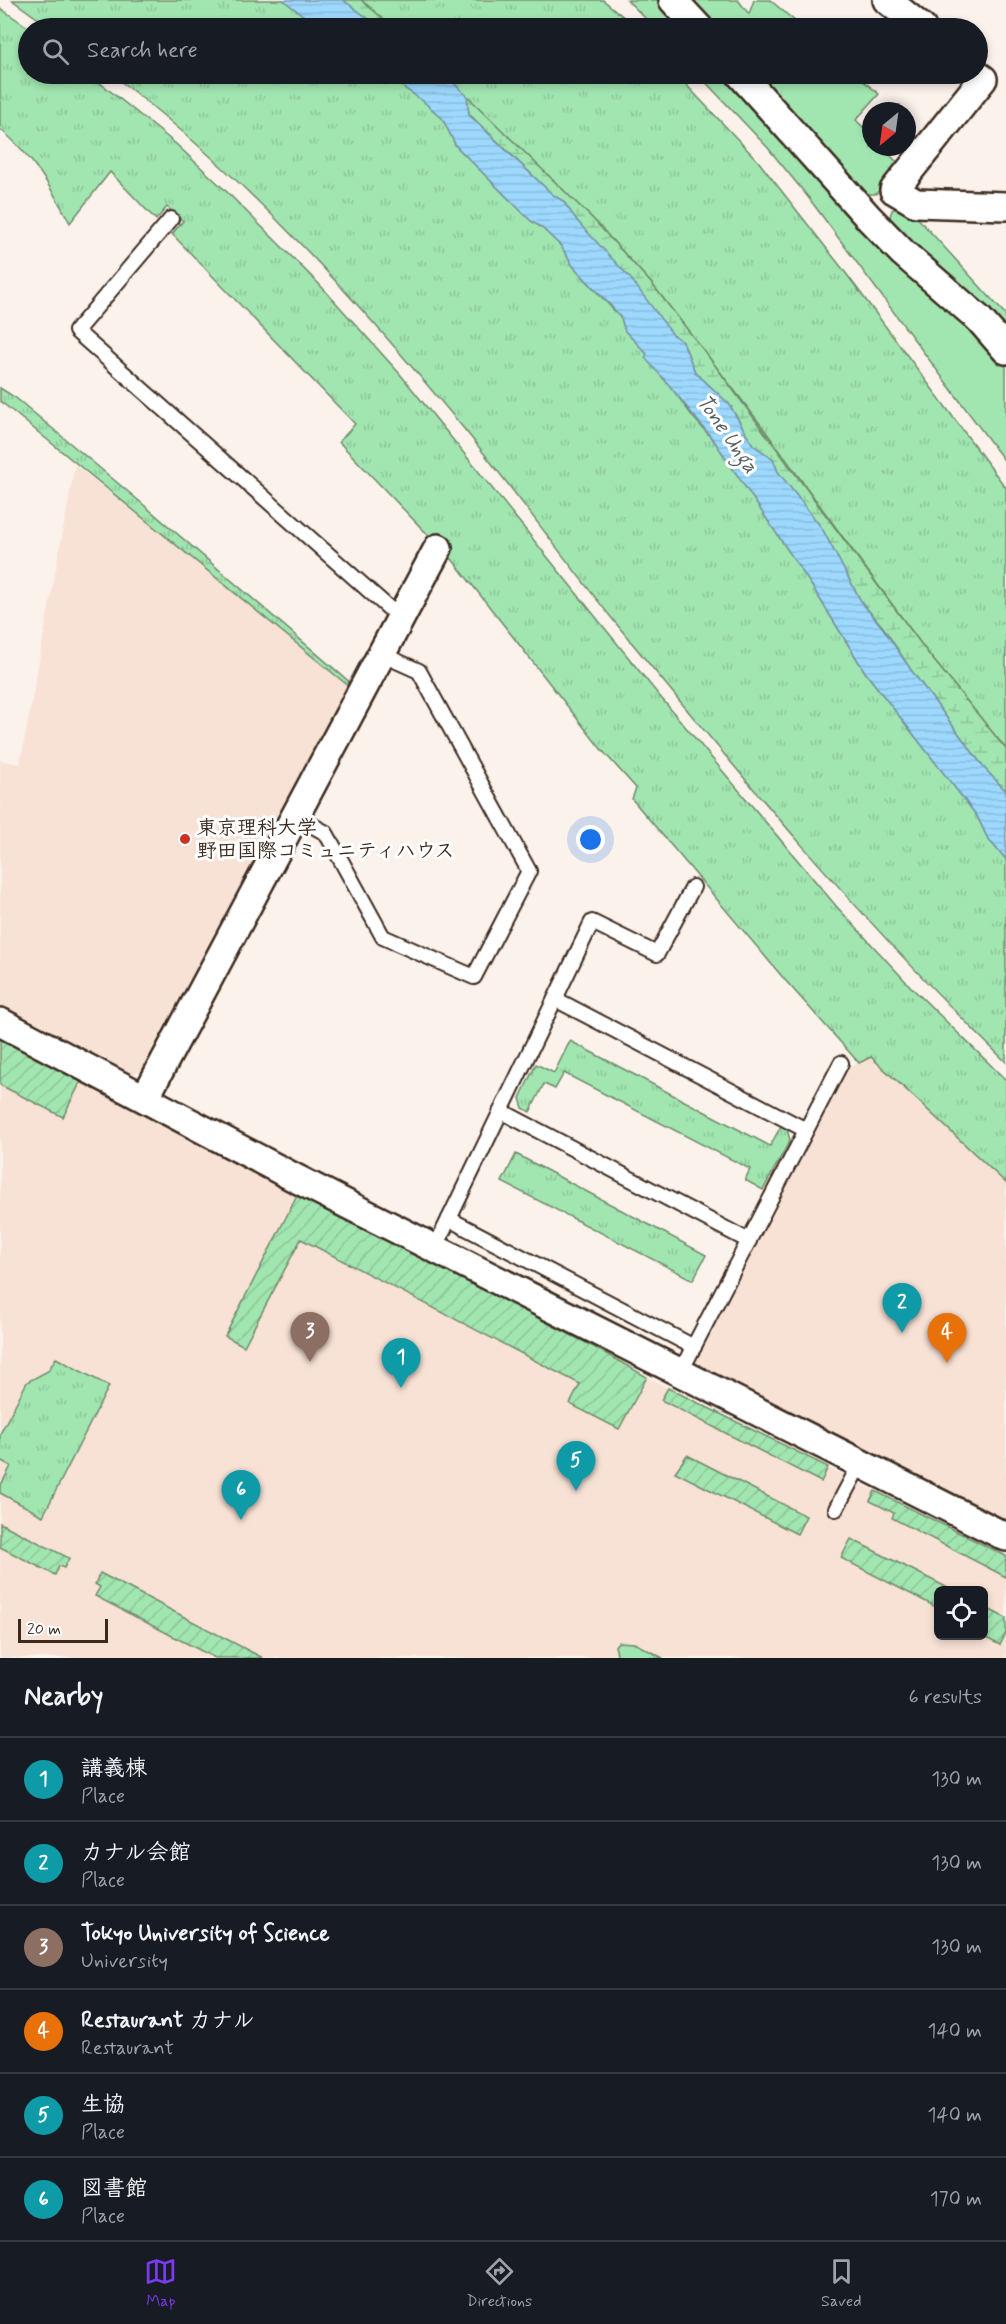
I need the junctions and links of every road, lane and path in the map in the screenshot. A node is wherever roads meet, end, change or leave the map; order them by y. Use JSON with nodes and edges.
{"nodes":[{"id":1,"x":673,"y":0,"type":"edge"},
{"id":2,"x":887,"y":0,"type":"edge"},
{"id":3,"x":690,"y":18,"type":"edge"},
{"id":4,"x":910,"y":18,"type":"edge"},
{"id":5,"x":749,"y":84,"type":"edge"},
{"id":6,"x":979,"y":84,"type":"edge"},
{"id":7,"x":894,"y":190,"type":"junction"},
{"id":8,"x":1006,"y":206,"type":"edge"},
{"id":9,"x":869,"y":218,"type":"junction"},
{"id":10,"x":171,"y":219,"type":"dead end"},
{"id":11,"x":1006,"y":350,"type":"edge"},
{"id":12,"x":438,"y":548,"type":"dead end"},
{"id":13,"x":400,"y":618,"type":"junction"},
{"id":14,"x":381,"y":654,"type":"junction"},
{"id":15,"x":295,"y":816,"type":"junction"},
{"id":16,"x":693,"y":887,"type":"dead end"},
{"id":17,"x":555,"y":999,"type":"junction"},
{"id":18,"x":0,"y":1022,"type":"edge"},
{"id":19,"x":841,"y":1063,"type":"dead end"},
{"id":20,"x":145,"y":1098,"type":"junction"},
{"id":21,"x":501,"y":1111,"type":"junction"},
{"id":22,"x":806,"y":1130,"type":"junction"},
{"id":23,"x":449,"y":1219,"type":"junction"},
{"id":24,"x":749,"y":1241,"type":"junction"},
{"id":25,"x":435,"y":1248,"type":"junction"},
{"id":26,"x":694,"y":1347,"type":"junction"},
{"id":27,"x":680,"y":1373,"type":"junction"},
{"id":28,"x":860,"y":1464,"type":"junction"},
{"id":29,"x":837,"y":1509,"type":"dead end"},
{"id":30,"x":1006,"y":1537,"type":"edge"}],
"edges":[{"from":1,"to":3,"type":"street"},
{"from":2,"to":4,"type":"street"},
{"from":5,"to":9,"type":"street"},
{"from":6,"to":7,"type":"street"},
{"from":7,"to":8,"type":"street"},
{"from":7,"to":9,"type":"street"},
{"from":9,"to":11,"type":"street"},
{"from":10,"to":13,"type":"lane"},
{"from":12,"to":13,"type":"street"},
{"from":13,"to":14,"type":"street"},
{"from":14,"to":15,"type":"street"},
{"from":14,"to":15,"type":"lane"},
{"from":15,"to":20,"type":"street"},
{"from":16,"to":17,"type":"lane"},
{"from":17,"to":21,"type":"lane"},
{"from":17,"to":22,"type":"lane"},
{"from":18,"to":20,"type":"street"},
{"from":19,"to":22,"type":"lane"},
{"from":20,"to":25,"type":"street"},
{"from":21,"to":23,"type":"lane"},
{"from":21,"to":24,"type":"lane"},
{"from":22,"to":24,"type":"lane"},
{"from":23,"to":25,"type":"lane"},
{"from":23,"to":26,"type":"lane"},
{"from":24,"to":26,"type":"lane"},
{"from":25,"to":27,"type":"street"},
{"from":26,"to":27,"type":"lane"},
{"from":27,"to":28,"type":"street"},
{"from":28,"to":29,"type":"lane"},
{"from":28,"to":30,"type":"street"}]}
